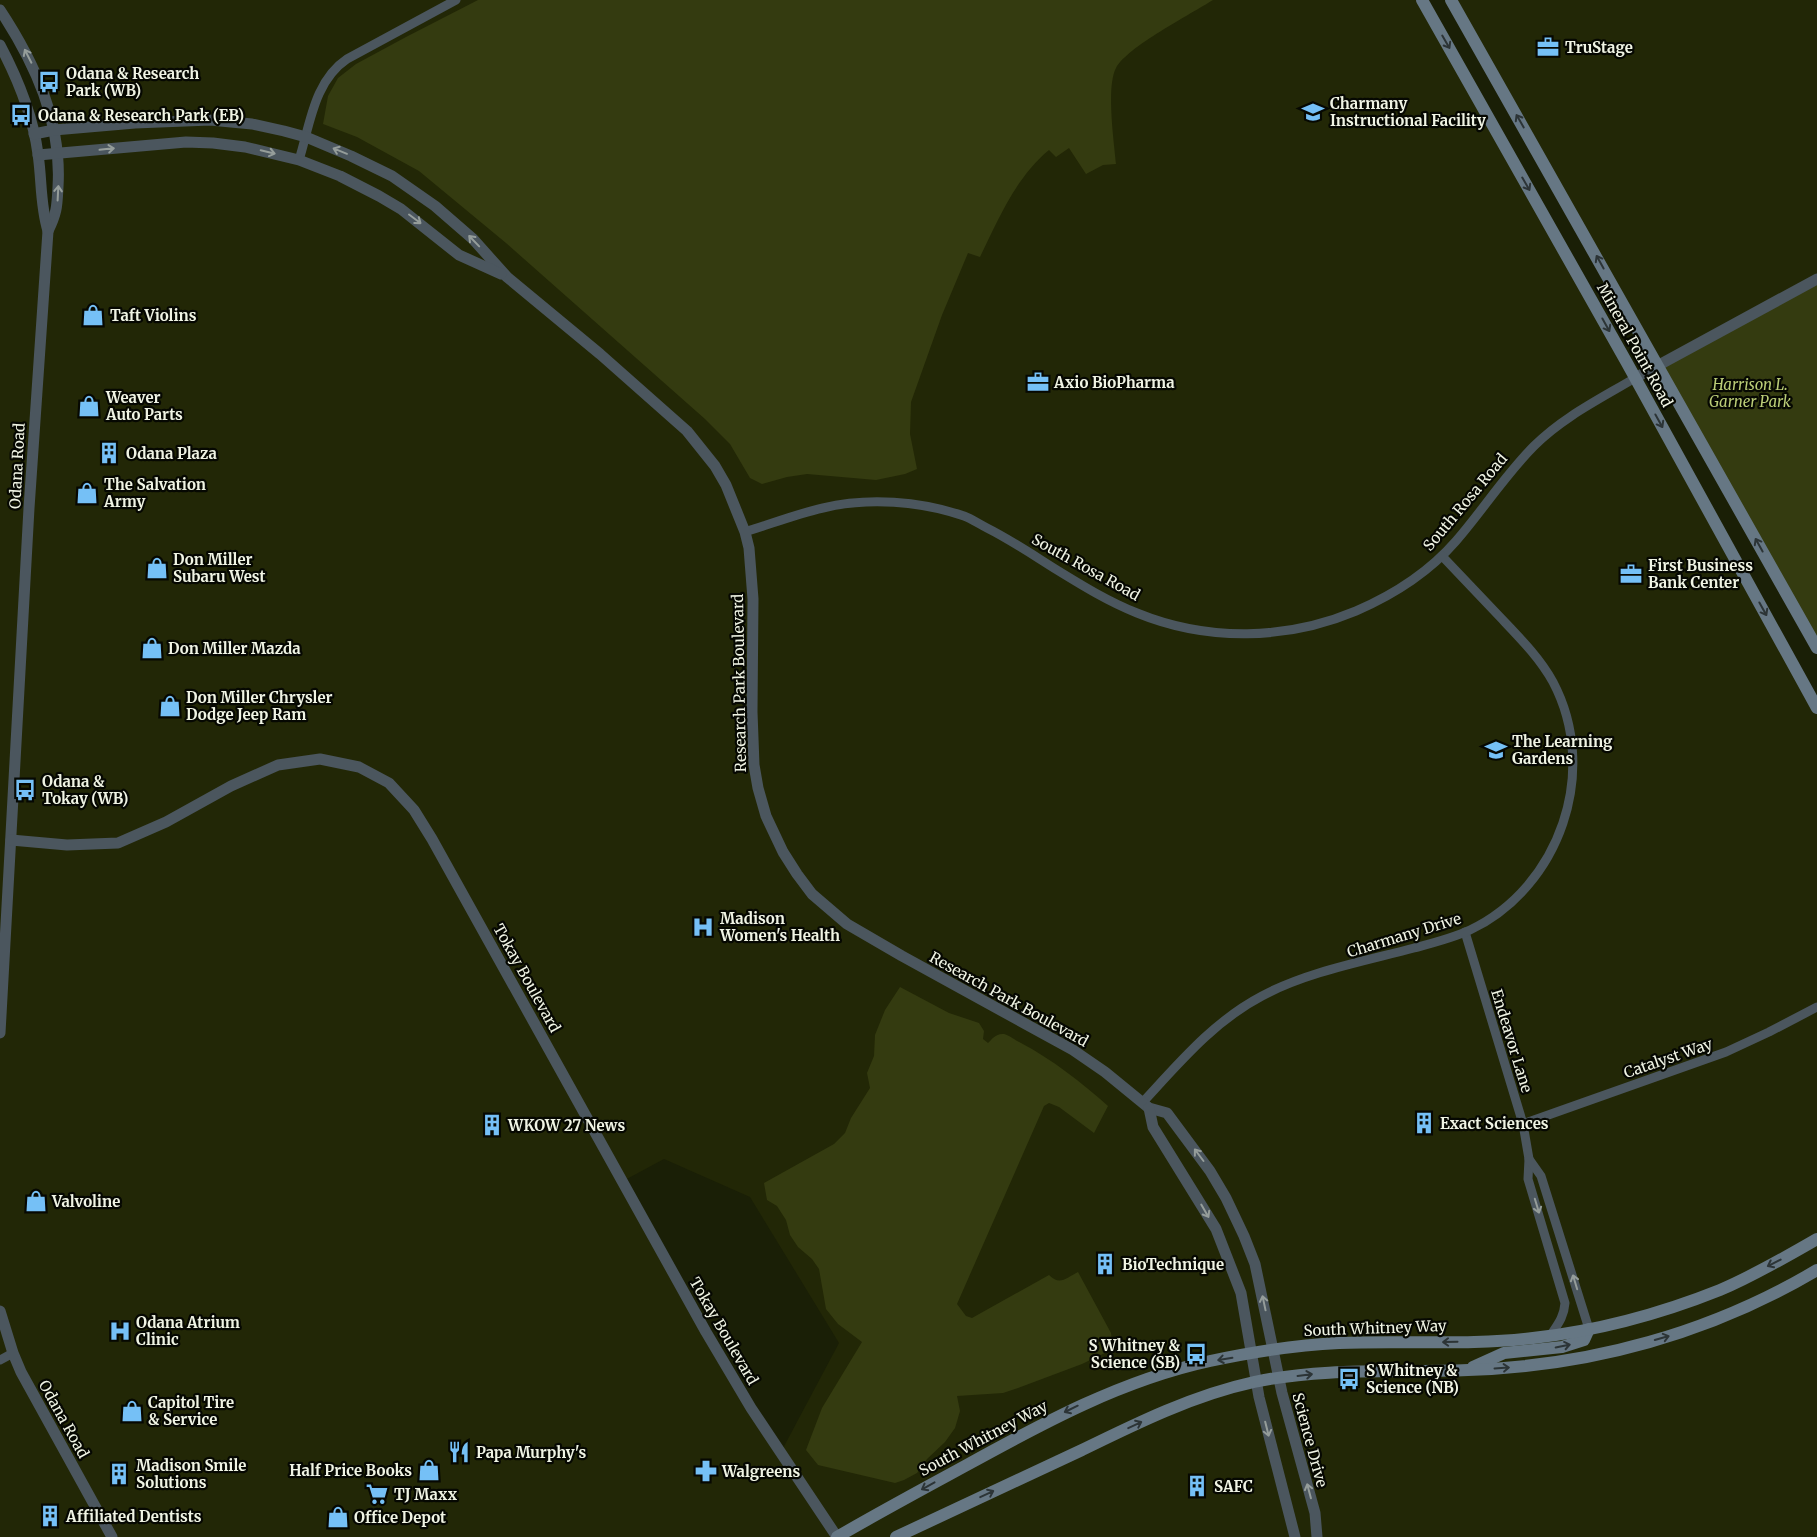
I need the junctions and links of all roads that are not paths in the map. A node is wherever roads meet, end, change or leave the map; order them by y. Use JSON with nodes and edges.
{"nodes":[{"id":1,"x":456,"y":0,"type":"edge"},
{"id":2,"x":1422,"y":0,"type":"edge"},
{"id":3,"x":1451,"y":0,"type":"edge"},
{"id":4,"x":0,"y":10,"type":"edge"},
{"id":5,"x":0,"y":45,"type":"edge"},
{"id":6,"x":54,"y":130,"type":"junction"},
{"id":7,"x":34,"y":134,"type":"junction"},
{"id":8,"x":306,"y":137,"type":"junction"},
{"id":9,"x":58,"y":154,"type":"junction"},
{"id":10,"x":38,"y":155,"type":"junction"},
{"id":11,"x":299,"y":160,"type":"junction"},
{"id":12,"x":48,"y":231,"type":"junction"},
{"id":13,"x":507,"y":277,"type":"junction"},
{"id":14,"x":1817,"y":279,"type":"edge"},
{"id":15,"x":1658,"y":365,"type":"junction"},
{"id":16,"x":1635,"y":378,"type":"junction"},
{"id":17,"x":745,"y":532,"type":"junction"},
{"id":18,"x":1442,"y":556,"type":"junction"},
{"id":19,"x":1817,"y":648,"type":"edge"},
{"id":20,"x":1817,"y":708,"type":"edge"},
{"id":21,"x":11,"y":840,"type":"junction"},
{"id":22,"x":1465,"y":932,"type":"junction"},
{"id":23,"x":1817,"y":1006,"type":"edge"},
{"id":24,"x":0,"y":1033,"type":"edge"},
{"id":25,"x":1146,"y":1105,"type":"junction"},
{"id":26,"x":1523,"y":1124,"type":"junction"},
{"id":27,"x":1529,"y":1159,"type":"junction"},
{"id":28,"x":1817,"y":1239,"type":"edge"},
{"id":29,"x":1817,"y":1270,"type":"edge"},
{"id":30,"x":0,"y":1311,"type":"edge"},
{"id":31,"x":1589,"y":1329,"type":"junction"},
{"id":32,"x":1550,"y":1336,"type":"junction"},
{"id":33,"x":1273,"y":1350,"type":"junction"},
{"id":34,"x":12,"y":1353,"type":"junction"},
{"id":35,"x":1253,"y":1354,"type":"junction"},
{"id":36,"x":0,"y":1360,"type":"edge"},
{"id":37,"x":1466,"y":1370,"type":"junction"},
{"id":38,"x":1279,"y":1378,"type":"junction"},
{"id":39,"x":1257,"y":1382,"type":"junction"},
{"id":40,"x":112,"y":1537,"type":"edge"},
{"id":41,"x":837,"y":1537,"type":"edge"},
{"id":42,"x":896,"y":1537,"type":"edge"},
{"id":43,"x":1295,"y":1537,"type":"edge"},
{"id":44,"x":1317,"y":1537,"type":"edge"}],
"edges":[{"from":1,"to":8,"type":"street"},
{"from":2,"to":16,"type":"main road","name":"Mineral Point Road","one_way":true},
{"from":15,"to":3,"type":"main road","name":"Mineral Point Road","one_way":true},
{"from":6,"to":4,"type":"street","name":"Odana Road","one_way":true},
{"from":5,"to":7,"type":"street","name":"Odana Road"},
{"from":6,"to":7,"type":"street","name":"Research Park Boulevard"},
{"from":6,"to":8,"type":"street","name":"Research Park Boulevard"},
{"from":6,"to":9,"type":"street","name":"Odana Road"},
{"from":7,"to":10,"type":"street","name":"Odana Road"},
{"from":8,"to":11,"type":"street"},
{"from":13,"to":8,"type":"street","name":"Research Park Boulevard","one_way":true},
{"from":9,"to":10,"type":"street","name":"Research Park Boulevard"},
{"from":9,"to":11,"type":"street","name":"Research Park Boulevard","one_way":true},
{"from":12,"to":9,"type":"street","name":"Odana Road","one_way":true},
{"from":10,"to":12,"type":"street","name":"Odana Road"},
{"from":11,"to":13,"type":"street","name":"Research Park Boulevard","one_way":true},
{"from":12,"to":21,"type":"street","name":"Odana Road"},
{"from":13,"to":17,"type":"street","name":"Research Park Boulevard"},
{"from":14,"to":15,"type":"street","name":"South Rosa Road"},
{"from":15,"to":16,"type":"street","name":"South Rosa Road"},
{"from":19,"to":15,"type":"main road","name":"Mineral Point Road","one_way":true},
{"from":16,"to":18,"type":"street","name":"South Rosa Road"},
{"from":16,"to":20,"type":"main road","name":"Mineral Point Road","one_way":true},
{"from":17,"to":18,"type":"street","name":"South Rosa Road"},
{"from":17,"to":25,"type":"street","name":"Research Park Boulevard"},
{"from":18,"to":22,"type":"street","name":"Charmany Drive"},
{"from":21,"to":24,"type":"street","name":"Odana Road"},
{"from":21,"to":41,"type":"street","name":"Tokay Boulevard"},
{"from":22,"to":25,"type":"street","name":"Charmany Drive"},
{"from":22,"to":26,"type":"street","name":"Endeavor Lane"},
{"from":23,"to":26,"type":"street","name":"Catalyst Way"},
{"from":33,"to":25,"type":"street","name":"Research Park Boulevard","one_way":true},
{"from":25,"to":35,"type":"street","one_way":true},
{"from":26,"to":27,"type":"street","name":"Endeavor Lane"},
{"from":31,"to":27,"type":"street","name":"Endeavor Lane","one_way":true},
{"from":27,"to":32,"type":"street","name":"Endeavor Lane","one_way":true},
{"from":28,"to":31,"type":"main road","name":"South Whitney Way","one_way":true},
{"from":37,"to":29,"type":"main road","one_way":true},
{"from":30,"to":34,"type":"street","name":"Odana Road"},
{"from":31,"to":32,"type":"main road","name":"South Whitney Way"},
{"from":37,"to":31,"type":"main road","one_way":true},
{"from":32,"to":33,"type":"main road","name":"South Whitney Way","one_way":true},
{"from":33,"to":35,"type":"main road","name":"South Whitney Way"},
{"from":33,"to":38,"type":"street","name":"Science Drive"},
{"from":34,"to":36,"type":"street"},
{"from":34,"to":40,"type":"street","name":"Odana Road"},
{"from":35,"to":39,"type":"street"},
{"from":35,"to":41,"type":"main road","name":"South Whitney Way","one_way":true},
{"from":38,"to":37,"type":"main road","one_way":true},
{"from":38,"to":39,"type":"main road"},
{"from":44,"to":38,"type":"street","name":"Science Drive","one_way":true},
{"from":42,"to":39,"type":"main road","one_way":true},
{"from":39,"to":43,"type":"street","one_way":true}]}
